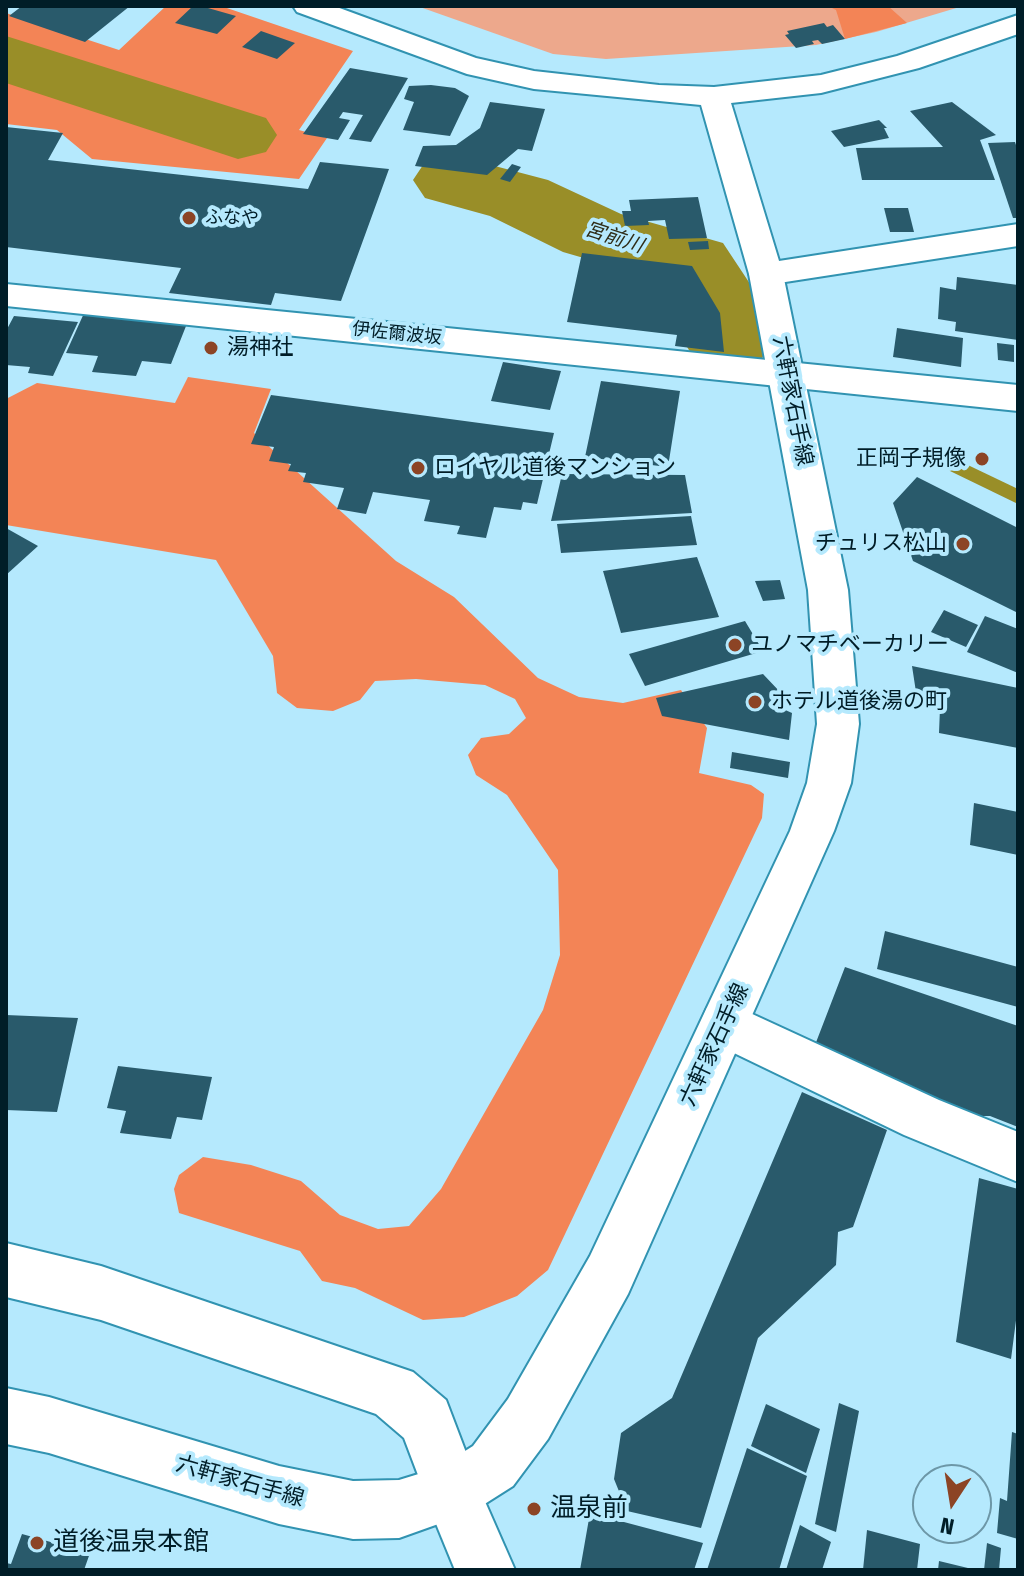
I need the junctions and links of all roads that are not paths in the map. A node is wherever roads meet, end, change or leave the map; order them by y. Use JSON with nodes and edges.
{"nodes":[{"id":1,"x":307,"y":6,"type":"edge"},
{"id":2,"x":1018,"y":24,"type":"edge"},
{"id":3,"x":714,"y":96,"type":"junction"},
{"id":4,"x":1018,"y":235,"type":"edge"},
{"id":5,"x":766,"y":274,"type":"junction"},
{"id":6,"x":6,"y":295,"type":"edge"},
{"id":7,"x":788,"y":374,"type":"junction"},
{"id":8,"x":1018,"y":398,"type":"edge"},
{"id":9,"x":724,"y":1024,"type":"junction"},
{"id":10,"x":1018,"y":1157,"type":"edge"},
{"id":11,"x":6,"y":1270,"type":"edge"},
{"id":12,"x":6,"y":1416,"type":"edge"},
{"id":13,"x":452,"y":1492,"type":"junction"},
{"id":14,"x":485,"y":1570,"type":"edge"}],
"edges":[{"from":1,"to":3,"type":"main road"},
{"from":2,"to":3,"type":"main road"},
{"from":3,"to":5,"type":"main road","name":"六軒家石手線"},
{"from":4,"to":5,"type":"main road"},
{"from":5,"to":7,"type":"main road","name":"六軒家石手線"},
{"from":6,"to":7,"type":"main road","name":"伊佐爾波坂"},
{"from":7,"to":8,"type":"main road","name":"伊佐爾波坂"},
{"from":7,"to":9,"type":"main road","name":"六軒家石手線"},
{"from":9,"to":10,"type":"main road"},
{"from":9,"to":13,"type":"main road","name":"六軒家石手線"},
{"from":11,"to":13,"type":"main road"},
{"from":12,"to":13,"type":"main road","name":"六軒家石手線"},
{"from":13,"to":14,"type":"main road"}]}
